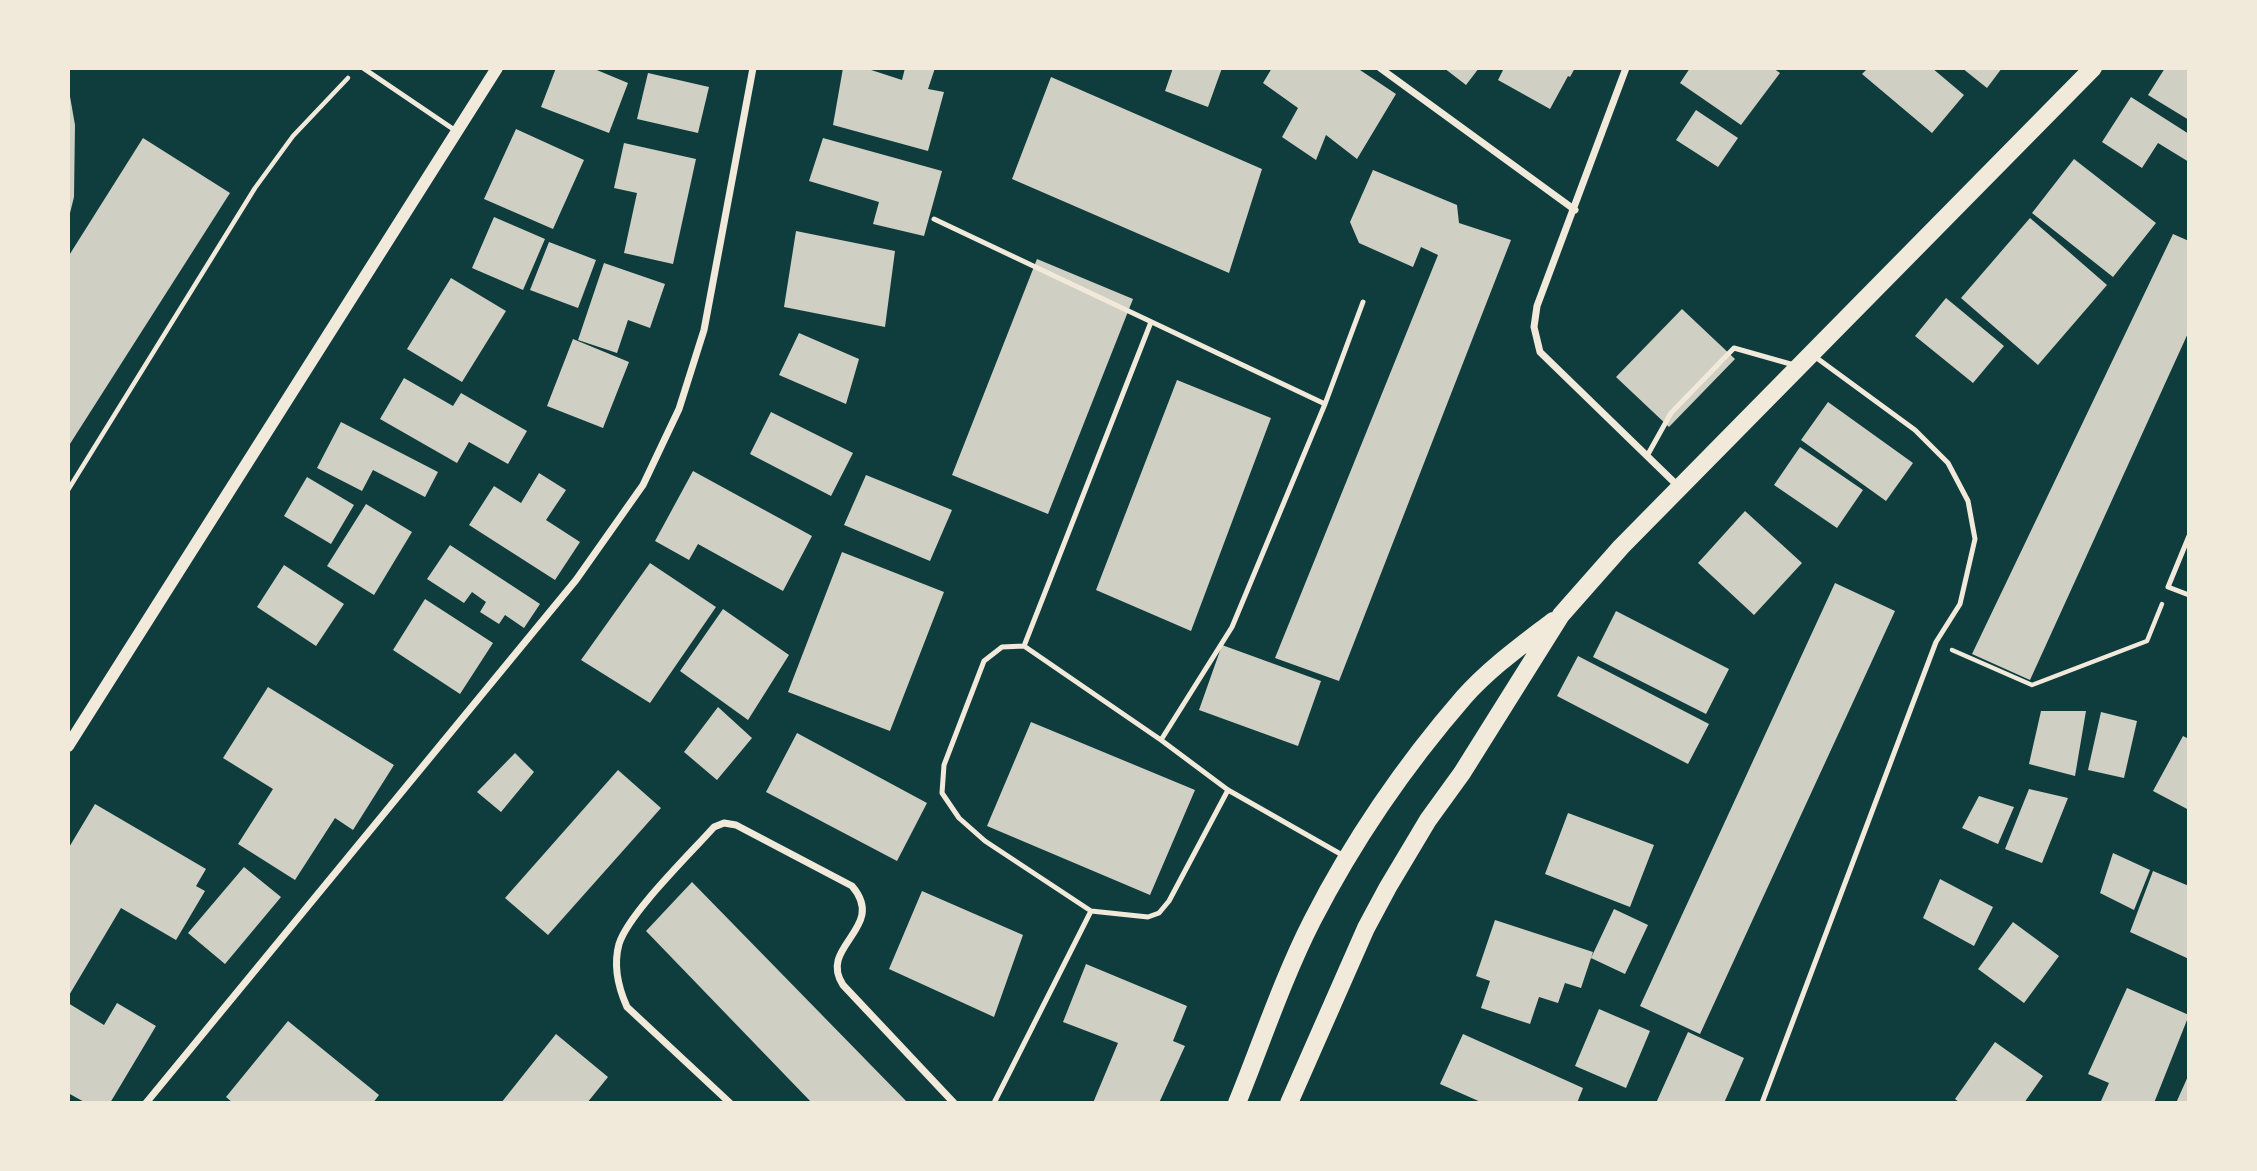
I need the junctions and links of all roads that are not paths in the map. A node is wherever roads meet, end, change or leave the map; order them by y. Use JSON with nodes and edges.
{"nodes":[{"id":1,"x":363,"y":68,"type":"edge"},
{"id":2,"x":497,"y":68,"type":"edge"},
{"id":3,"x":753,"y":68,"type":"edge"},
{"id":4,"x":1380,"y":68,"type":"edge"},
{"id":5,"x":1626,"y":68,"type":"edge"},
{"id":6,"x":2093,"y":68,"type":"edge"},
{"id":7,"x":457,"y":132,"type":"junction"},
{"id":8,"x":1575,"y":210,"type":"junction"},
{"id":9,"x":934,"y":219,"type":"dead end"},
{"id":10,"x":1363,"y":302,"type":"dead end"},
{"id":11,"x":1151,"y":323,"type":"junction"},
{"id":12,"x":1811,"y":353,"type":"junction"},
{"id":13,"x":1797,"y":366,"type":"junction"},
{"id":14,"x":1325,"y":404,"type":"junction"},
{"id":15,"x":1647,"y":456,"type":"junction"},
{"id":16,"x":1679,"y":487,"type":"junction"},
{"id":17,"x":2189,"y":536,"type":"edge"},
{"id":18,"x":2189,"y":595,"type":"edge"},
{"id":19,"x":1561,"y":615,"type":"junction"},
{"id":20,"x":1024,"y":646,"type":"junction"},
{"id":21,"x":1161,"y":740,"type":"junction"},
{"id":22,"x":68,"y":746,"type":"edge"},
{"id":23,"x":1228,"y":790,"type":"junction"},
{"id":24,"x":1348,"y":858,"type":"junction"},
{"id":25,"x":1091,"y":911,"type":"junction"},
{"id":26,"x":146,"y":1103,"type":"edge"},
{"id":27,"x":730,"y":1103,"type":"edge"},
{"id":28,"x":954,"y":1103,"type":"edge"},
{"id":29,"x":994,"y":1103,"type":"edge"},
{"id":30,"x":1237,"y":1103,"type":"edge"},
{"id":31,"x":1289,"y":1103,"type":"edge"},
{"id":32,"x":1762,"y":1103,"type":"edge"}],
"edges":[{"from":1,"to":7,"type":"lane"},
{"from":2,"to":7,"type":"street"},
{"from":3,"to":26,"type":"street"},
{"from":4,"to":8,"type":"street"},
{"from":5,"to":8,"type":"street"},
{"from":6,"to":12,"type":"main road"},
{"from":7,"to":22,"type":"street"},
{"from":8,"to":15,"type":"street"},
{"from":9,"to":11,"type":"lane"},
{"from":10,"to":14,"type":"lane"},
{"from":11,"to":14,"type":"lane"},
{"from":11,"to":20,"type":"lane"},
{"from":12,"to":13,"type":"main road"},
{"from":12,"to":32,"type":"lane"},
{"from":13,"to":15,"type":"lane"},
{"from":13,"to":16,"type":"main road"},
{"from":14,"to":21,"type":"lane"},
{"from":15,"to":16,"type":"street"},
{"from":16,"to":19,"type":"main road"},
{"from":17,"to":18,"type":"lane"},
{"from":19,"to":24,"type":"main road"},
{"from":19,"to":31,"type":"main road"},
{"from":20,"to":21,"type":"lane"},
{"from":20,"to":25,"type":"lane"},
{"from":21,"to":23,"type":"lane"},
{"from":23,"to":24,"type":"lane"},
{"from":23,"to":25,"type":"lane"},
{"from":24,"to":30,"type":"main road"},
{"from":25,"to":29,"type":"lane"},
{"from":27,"to":28,"type":"street"}]}
